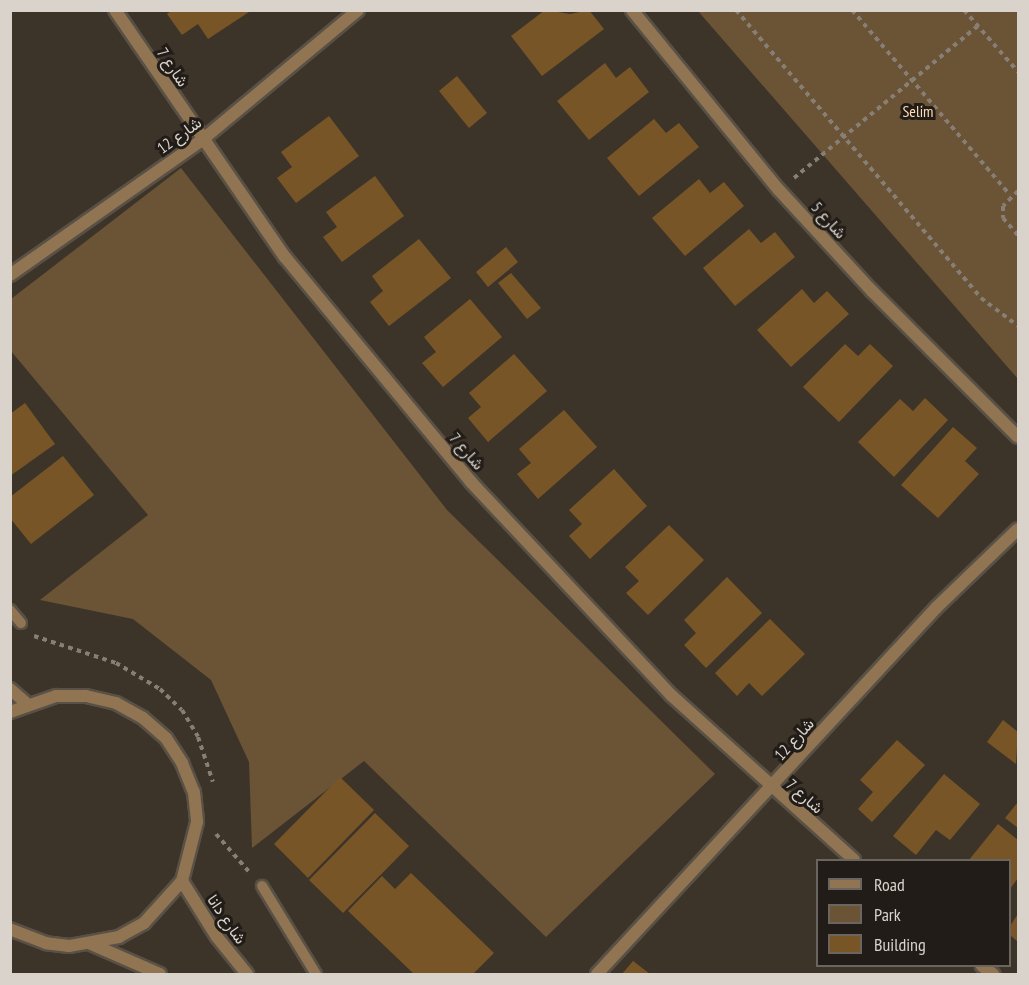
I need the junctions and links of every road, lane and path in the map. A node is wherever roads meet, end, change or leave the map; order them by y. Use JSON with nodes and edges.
{"nodes":[{"id":1,"x":115,"y":10,"type":"edge"},
{"id":2,"x":358,"y":10,"type":"edge"},
{"id":3,"x":632,"y":10,"type":"edge"},
{"id":4,"x":736,"y":10,"type":"edge"},
{"id":5,"x":852,"y":10,"type":"edge"},
{"id":6,"x":964,"y":10,"type":"edge"},
{"id":7,"x":978,"y":26,"type":"junction"},
{"id":8,"x":1018,"y":72,"type":"edge"},
{"id":9,"x":912,"y":81,"type":"junction"},
{"id":10,"x":844,"y":137,"type":"junction"},
{"id":11,"x":202,"y":140,"type":"junction"},
{"id":12,"x":779,"y":190,"type":"junction"},
{"id":13,"x":1018,"y":191,"type":"edge"},
{"id":14,"x":1010,"y":195,"type":"junction"},
{"id":15,"x":1018,"y":235,"type":"edge"},
{"id":16,"x":10,"y":275,"type":"edge"},
{"id":17,"x":1018,"y":326,"type":"edge"},
{"id":18,"x":1018,"y":437,"type":"edge"},
{"id":19,"x":1018,"y":529,"type":"edge"},
{"id":20,"x":10,"y":610,"type":"edge"},
{"id":21,"x":21,"y":623,"type":"dead end"},
{"id":22,"x":10,"y":689,"type":"edge"},
{"id":23,"x":26,"y":703,"type":"junction"},
{"id":24,"x":10,"y":711,"type":"edge"},
{"id":25,"x":772,"y":789,"type":"junction"},
{"id":26,"x":852,"y":859,"type":"edge"},
{"id":27,"x":182,"y":881,"type":"junction"},
{"id":28,"x":262,"y":886,"type":"dead end"},
{"id":29,"x":10,"y":929,"type":"edge"},
{"id":30,"x":24,"y":936,"type":"junction"},
{"id":31,"x":10,"y":942,"type":"edge"},
{"id":32,"x":91,"y":944,"type":"junction"},
{"id":33,"x":160,"y":975,"type":"edge"},
{"id":34,"x":247,"y":975,"type":"edge"},
{"id":35,"x":316,"y":975,"type":"edge"},
{"id":36,"x":597,"y":975,"type":"edge"}],
"edges":[{"from":1,"to":11,"type":"street","name":"شارع 7"},
{"from":2,"to":11,"type":"street","name":"شارع 12"},
{"from":3,"to":12,"type":"street","name":"شارع 5"},
{"from":4,"to":10,"type":"path"},
{"from":5,"to":9,"type":"path"},
{"from":6,"to":7,"type":"path"},
{"from":7,"to":8,"type":"path"},
{"from":7,"to":9,"type":"path"},
{"from":9,"to":10,"type":"path"},
{"from":9,"to":14,"type":"path"},
{"from":10,"to":12,"type":"path"},
{"from":10,"to":17,"type":"path"},
{"from":11,"to":16,"type":"street","name":"شارع 12"},
{"from":11,"to":25,"type":"street","name":"شارع 7"},
{"from":12,"to":18,"type":"street","name":"شارع 5"},
{"from":13,"to":14,"type":"path"},
{"from":14,"to":15,"type":"path"},
{"from":19,"to":25,"type":"street","name":"شارع 12"},
{"from":20,"to":21,"type":"lane"},
{"from":22,"to":23,"type":"street"},
{"from":23,"to":24,"type":"street"},
{"from":23,"to":27,"type":"street"},
{"from":25,"to":26,"type":"street","name":"شارع 7"},
{"from":25,"to":36,"type":"street","name":"شارع 12"},
{"from":27,"to":32,"type":"street"},
{"from":27,"to":34,"type":"street","name":"شارع دانا"},
{"from":28,"to":35,"type":"lane"},
{"from":29,"to":30,"type":"street"},
{"from":30,"to":31,"type":"street"},
{"from":30,"to":32,"type":"street"},
{"from":32,"to":33,"type":"street"}]}
